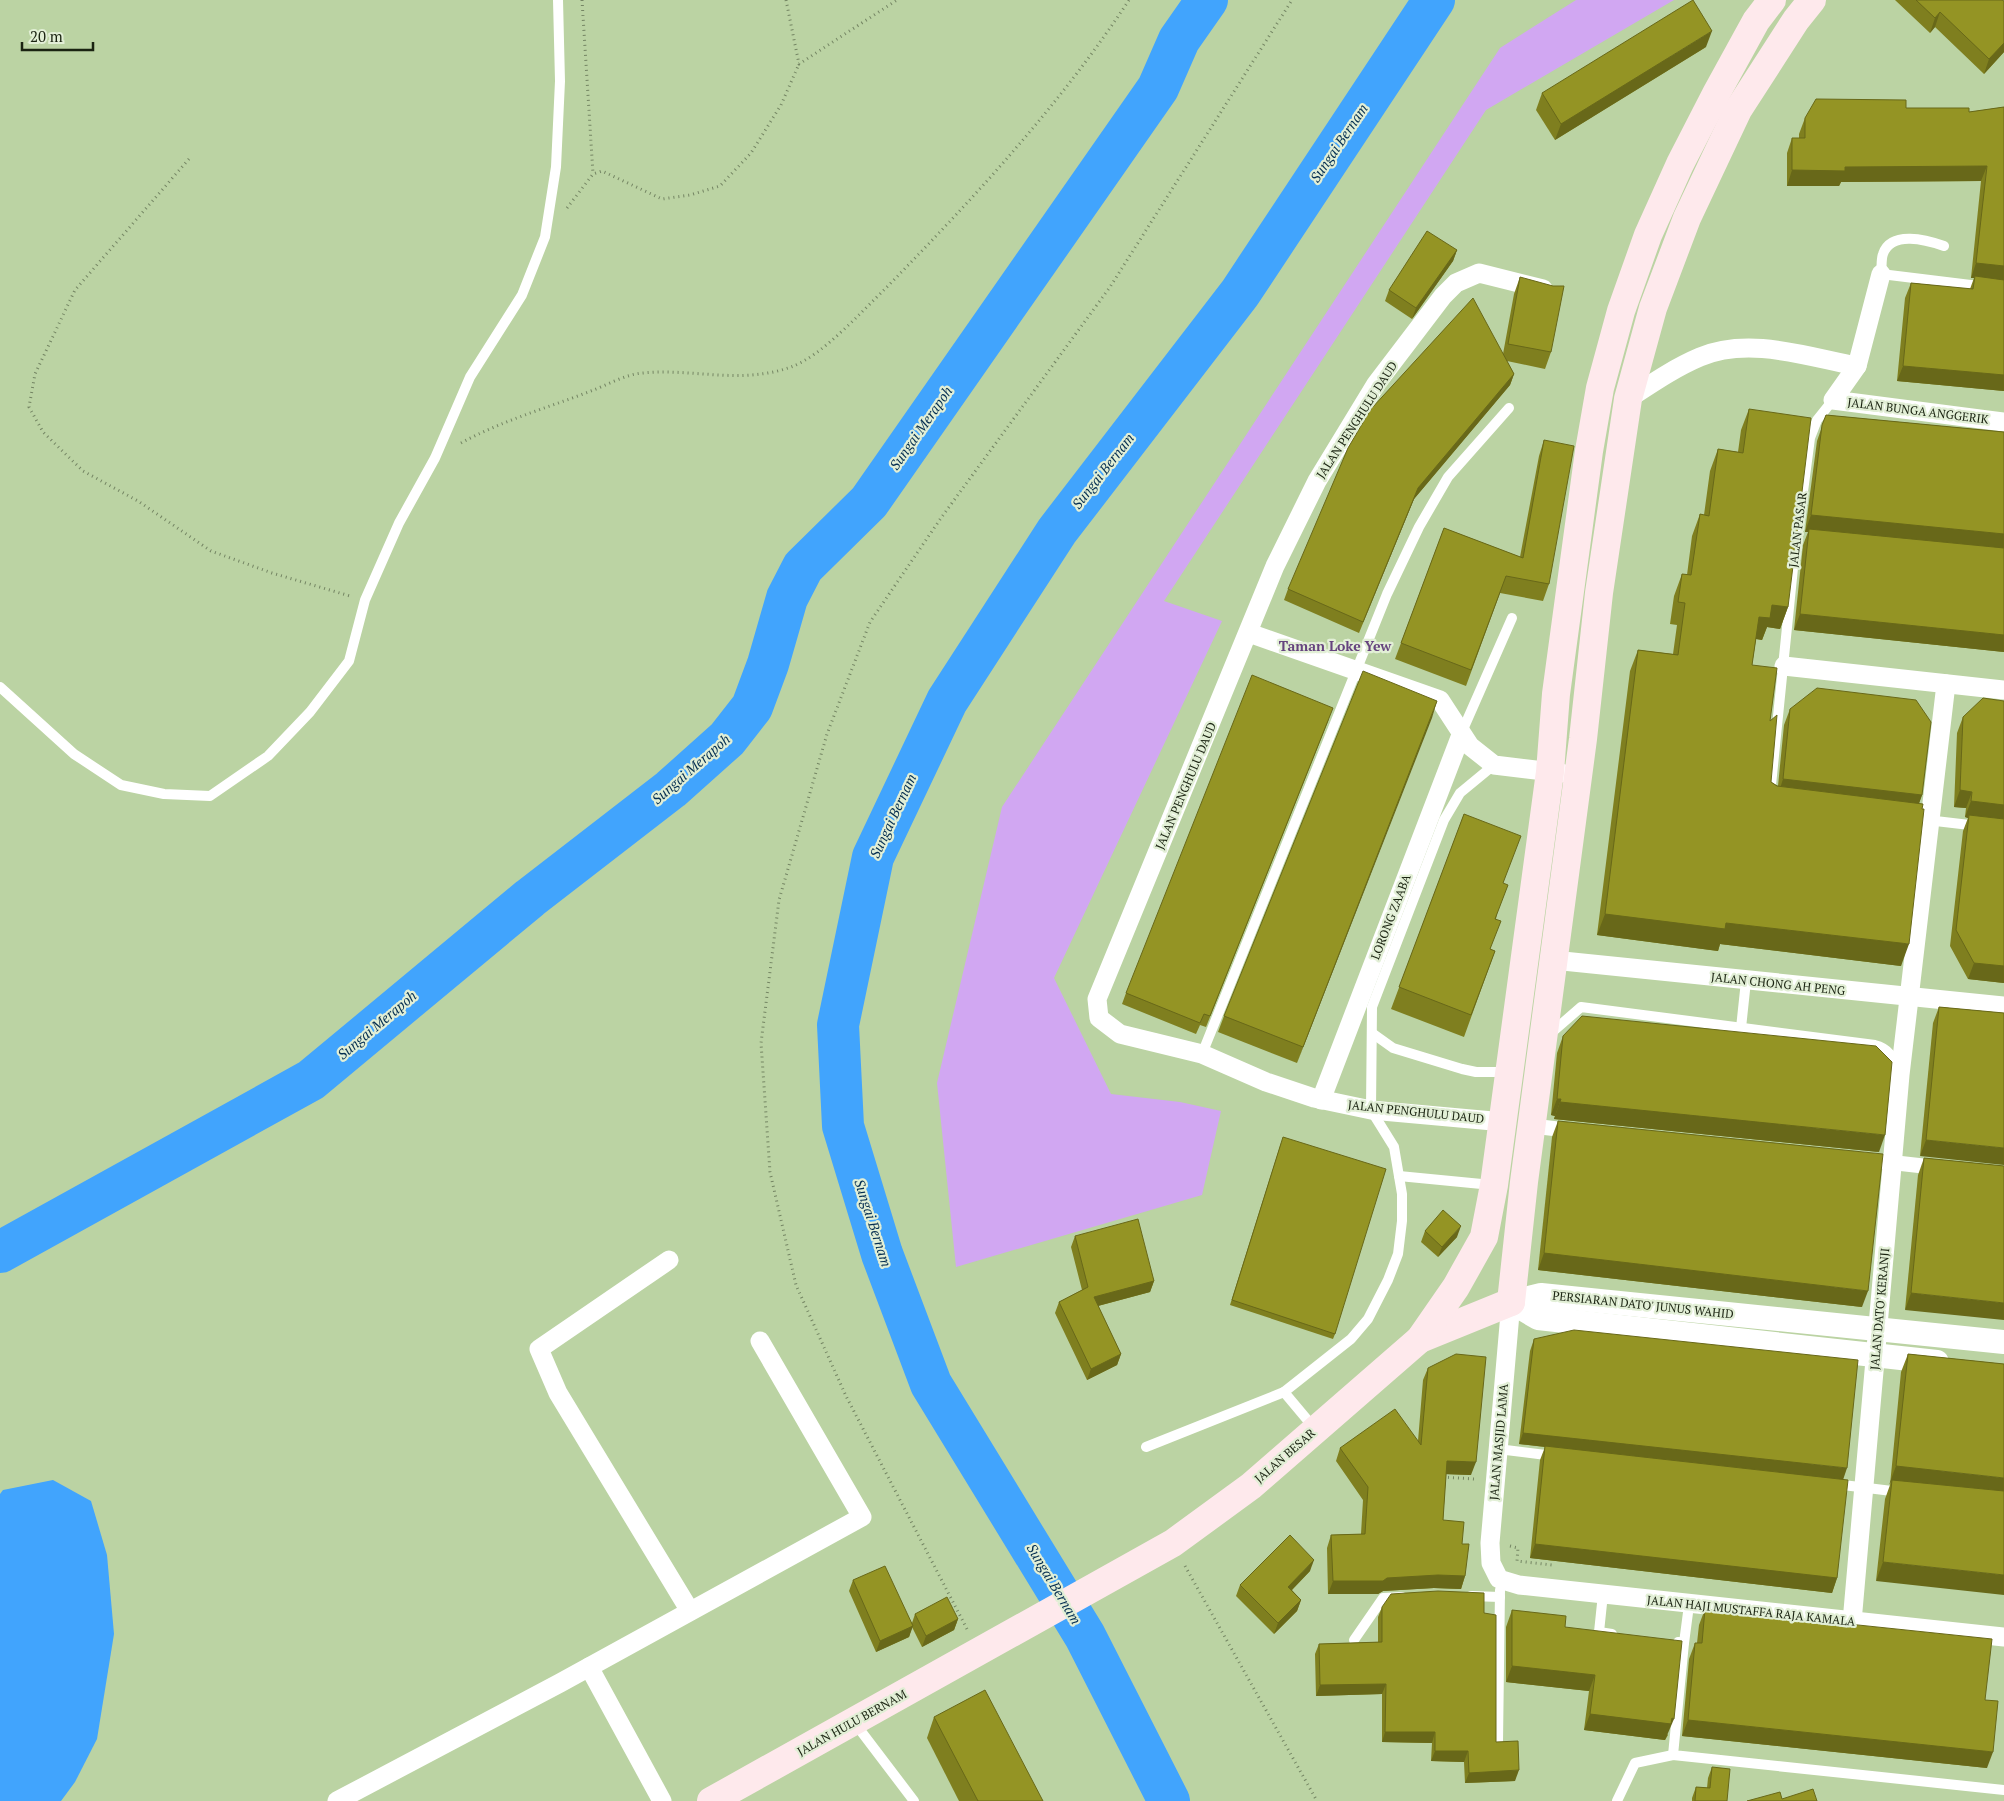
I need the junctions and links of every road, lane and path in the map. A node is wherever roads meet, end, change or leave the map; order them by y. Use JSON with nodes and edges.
{"nodes":[{"id":1,"x":558,"y":0,"type":"edge"},
{"id":2,"x":582,"y":0,"type":"edge"},
{"id":3,"x":786,"y":0,"type":"edge"},
{"id":4,"x":897,"y":0,"type":"edge"},
{"id":5,"x":1129,"y":0,"type":"edge"},
{"id":6,"x":1292,"y":0,"type":"edge"},
{"id":7,"x":1772,"y":0,"type":"edge"},
{"id":8,"x":1812,"y":0,"type":"edge"},
{"id":9,"x":799,"y":64,"type":"junction"},
{"id":10,"x":189,"y":159,"type":"dead end"},
{"id":11,"x":593,"y":174,"type":"junction"},
{"id":12,"x":545,"y":237,"type":"junction"},
{"id":13,"x":1944,"y":246,"type":"dead end"},
{"id":14,"x":1881,"y":274,"type":"junction"},
{"id":15,"x":2004,"y":289,"type":"edge"},
{"id":16,"x":1550,"y":291,"type":"edge"},
{"id":17,"x":1858,"y":366,"type":"junction"},
{"id":18,"x":1628,"y":399,"type":"junction"},
{"id":19,"x":1833,"y":400,"type":"junction"},
{"id":20,"x":1509,"y":408,"type":"dead end"},
{"id":21,"x":2004,"y":422,"type":"edge"},
{"id":22,"x":435,"y":458,"type":"junction"},
{"id":23,"x":365,"y":600,"type":"junction"},
{"id":24,"x":1512,"y":618,"type":"dead end"},
{"id":25,"x":1249,"y":633,"type":"junction"},
{"id":26,"x":1784,"y":666,"type":"junction"},
{"id":27,"x":1356,"y":671,"type":"junction"},
{"id":28,"x":1946,"y":684,"type":"junction"},
{"id":29,"x":0,"y":687,"type":"edge"},
{"id":30,"x":2004,"y":690,"type":"edge"},
{"id":31,"x":1461,"y":734,"type":"junction"},
{"id":32,"x":1494,"y":765,"type":"junction"},
{"id":33,"x":1550,"y":772,"type":"junction"},
{"id":34,"x":1578,"y":774,"type":"junction"},
{"id":35,"x":1779,"y":802,"type":"edge"},
{"id":36,"x":1925,"y":820,"type":"junction"},
{"id":37,"x":2004,"y":829,"type":"edge"},
{"id":38,"x":1553,"y":960,"type":"junction"},
{"id":39,"x":1746,"y":981,"type":"junction"},
{"id":40,"x":1908,"y":996,"type":"junction"},
{"id":41,"x":2004,"y":1006,"type":"edge"},
{"id":42,"x":1741,"y":1028,"type":"junction"},
{"id":43,"x":1372,"y":1033,"type":"junction"},
{"id":44,"x":1544,"y":1040,"type":"junction"},
{"id":45,"x":1202,"y":1054,"type":"junction"},
{"id":46,"x":1510,"y":1072,"type":"junction"},
{"id":47,"x":1900,"y":1075,"type":"junction"},
{"id":48,"x":1321,"y":1100,"type":"junction"},
{"id":49,"x":1371,"y":1110,"type":"junction"},
{"id":50,"x":1504,"y":1122,"type":"junction"},
{"id":51,"x":1532,"y":1126,"type":"junction"},
{"id":52,"x":1585,"y":1132,"type":"edge"},
{"id":53,"x":1843,"y":1158,"type":"edge"},
{"id":54,"x":1893,"y":1163,"type":"junction"},
{"id":55,"x":1958,"y":1170,"type":"edge"},
{"id":56,"x":1399,"y":1176,"type":"junction"},
{"id":57,"x":1494,"y":1186,"type":"junction"},
{"id":58,"x":1484,"y":1237,"type":"junction"},
{"id":59,"x":669,"y":1260,"type":"dead end"},
{"id":60,"x":1511,"y":1302,"type":"junction"},
{"id":61,"x":1878,"y":1328,"type":"junction"},
{"id":62,"x":1420,"y":1340,"type":"junction"},
{"id":63,"x":760,"y":1341,"type":"dead end"},
{"id":64,"x":2004,"y":1342,"type":"edge"},
{"id":65,"x":1876,"y":1356,"type":"junction"},
{"id":66,"x":1955,"y":1364,"type":"edge"},
{"id":67,"x":1284,"y":1392,"type":"junction"},
{"id":68,"x":1315,"y":1430,"type":"junction"},
{"id":69,"x":1146,"y":1447,"type":"dead end"},
{"id":70,"x":1498,"y":1449,"type":"junction"},
{"id":71,"x":1562,"y":1456,"type":"edge"},
{"id":72,"x":1435,"y":1476,"type":"edge"},
{"id":73,"x":1495,"y":1481,"type":"junction"},
{"id":74,"x":1825,"y":1483,"type":"edge"},
{"id":75,"x":1864,"y":1487,"type":"junction"},
{"id":76,"x":1911,"y":1493,"type":"edge"},
{"id":77,"x":1173,"y":1543,"type":"junction"},
{"id":78,"x":1490,"y":1543,"type":"junction"},
{"id":79,"x":1142,"y":1560,"type":"joint"},
{"id":80,"x":1556,"y":1565,"type":"dead end"},
{"id":81,"x":1500,"y":1588,"type":"junction"},
{"id":82,"x":1604,"y":1594,"type":"junction"},
{"id":83,"x":1417,"y":1596,"type":"edge"},
{"id":84,"x":1462,"y":1596,"type":"edge"},
{"id":85,"x":1689,"y":1605,"type":"junction"},
{"id":86,"x":690,"y":1611,"type":"junction"},
{"id":87,"x":1852,"y":1622,"type":"junction"},
{"id":88,"x":1627,"y":1636,"type":"edge"},
{"id":89,"x":2004,"y":1637,"type":"edge"},
{"id":90,"x":1354,"y":1640,"type":"dead end"},
{"id":91,"x":1665,"y":1641,"type":"edge"},
{"id":92,"x":1684,"y":1643,"type":"junction"},
{"id":93,"x":985,"y":1648,"type":"junction"},
{"id":94,"x":589,"y":1667,"type":"junction"},
{"id":95,"x":854,"y":1722,"type":"junction"},
{"id":96,"x":1498,"y":1742,"type":"edge"},
{"id":97,"x":1673,"y":1754,"type":"junction"},
{"id":98,"x":2004,"y":1790,"type":"edge"},
{"id":99,"x":337,"y":1801,"type":"edge"},
{"id":100,"x":662,"y":1801,"type":"edge"},
{"id":101,"x":711,"y":1801,"type":"edge"},
{"id":102,"x":914,"y":1801,"type":"edge"},
{"id":103,"x":1317,"y":1801,"type":"edge"},
{"id":104,"x":1617,"y":1801,"type":"edge"}],
"edges":[{"from":1,"to":12,"type":"lane"},
{"from":2,"to":11,"type":"path"},
{"from":3,"to":9,"type":"path"},
{"from":4,"to":9,"type":"path"},
{"from":5,"to":22,"type":"path"},
{"from":6,"to":93,"type":"path"},
{"from":7,"to":33,"type":"main road"},
{"from":8,"to":18,"type":"main road"},
{"from":9,"to":11,"type":"path"},
{"from":10,"to":23,"type":"path"},
{"from":11,"to":12,"type":"path"},
{"from":12,"to":22,"type":"lane"},
{"from":13,"to":14,"type":"lane"},
{"from":14,"to":15,"type":"lane"},
{"from":14,"to":17,"type":"street"},
{"from":16,"to":25,"type":"street","name":"JALAN PENGHULU DAUD"},
{"from":17,"to":18,"type":"street"},
{"from":17,"to":19,"type":"street"},
{"from":18,"to":34,"type":"main road"},
{"from":19,"to":21,"type":"street","name":"JALAN BUNGA ANGGERIK"},
{"from":19,"to":26,"type":"lane","name":"JALAN PASAR"},
{"from":20,"to":27,"type":"lane"},
{"from":22,"to":23,"type":"lane"},
{"from":23,"to":29,"type":"lane"},
{"from":24,"to":31,"type":"lane"},
{"from":25,"to":27,"type":"street"},
{"from":25,"to":45,"type":"street","name":"JALAN PENGHULU DAUD"},
{"from":26,"to":28,"type":"street"},
{"from":26,"to":35,"type":"lane","name":"JALAN PASAR"},
{"from":27,"to":31,"type":"street"},
{"from":27,"to":45,"type":"lane"},
{"from":28,"to":30,"type":"street"},
{"from":28,"to":36,"type":"street","name":"JALAN DATO' KERANJI"},
{"from":31,"to":32,"type":"street"},
{"from":31,"to":48,"type":"street","name":"LORONG ZAABA"},
{"from":32,"to":33,"type":"street"},
{"from":32,"to":43,"type":"lane"},
{"from":33,"to":34,"type":"street"},
{"from":33,"to":46,"type":"main road"},
{"from":34,"to":38,"type":"main road"},
{"from":36,"to":37,"type":"lane"},
{"from":36,"to":40,"type":"street","name":"JALAN DATO' KERANJI"},
{"from":38,"to":39,"type":"street","name":"JALAN CHONG AH PENG"},
{"from":38,"to":44,"type":"main road"},
{"from":39,"to":40,"type":"street","name":"JALAN CHONG AH PENG"},
{"from":39,"to":42,"type":"lane"},
{"from":40,"to":41,"type":"street","name":"JALAN CHONG AH PENG"},
{"from":40,"to":47,"type":"street","name":"JALAN DATO' KERANJI"},
{"from":42,"to":44,"type":"lane"},
{"from":42,"to":47,"type":"lane"},
{"from":43,"to":46,"type":"lane"},
{"from":43,"to":49,"type":"lane"},
{"from":44,"to":51,"type":"main road"},
{"from":45,"to":48,"type":"street","name":"JALAN PENGHULU DAUD"},
{"from":46,"to":50,"type":"main road"},
{"from":47,"to":54,"type":"street","name":"JALAN DATO' KERANJI"},
{"from":48,"to":49,"type":"street","name":"JALAN PENGHULU DAUD"},
{"from":49,"to":50,"type":"street","name":"JALAN PENGHULU DAUD"},
{"from":49,"to":56,"type":"lane"},
{"from":50,"to":57,"type":"main road"},
{"from":51,"to":52,"type":"street"},
{"from":51,"to":60,"type":"main road"},
{"from":53,"to":54,"type":"street"},
{"from":54,"to":55,"type":"street"},
{"from":54,"to":61,"type":"street","name":"JALAN DATO' KERANJI"},
{"from":56,"to":57,"type":"lane"},
{"from":56,"to":67,"type":"lane"},
{"from":57,"to":58,"type":"main road"},
{"from":58,"to":60,"type":"main road"},
{"from":58,"to":62,"type":"main road"},
{"from":59,"to":86,"type":"street"},
{"from":60,"to":61,"type":"street","name":"PERSIARAN DATO' JUNUS WAHID"},
{"from":60,"to":62,"type":"main road"},
{"from":60,"to":65,"type":"street","name":"PERSIARAN DATO' JUNUS WAHID"},
{"from":60,"to":70,"type":"street","name":"JALAN MASJID LAMA"},
{"from":61,"to":64,"type":"street","name":"PERSIARAN DATO' JUNUS WAHID"},
{"from":61,"to":65,"type":"street","name":"JALAN DATO' KERANJI"},
{"from":62,"to":68,"type":"main road","name":"JALAN BESAR"},
{"from":63,"to":86,"type":"street"},
{"from":65,"to":66,"type":"street","name":"PERSIARAN DATO' JUNUS WAHID"},
{"from":65,"to":75,"type":"street","name":"JALAN DATO' KERANJI"},
{"from":67,"to":68,"type":"lane"},
{"from":67,"to":69,"type":"lane"},
{"from":68,"to":77,"type":"main road","name":"JALAN BESAR"},
{"from":70,"to":71,"type":"lane"},
{"from":70,"to":73,"type":"street","name":"JALAN MASJID LAMA"},
{"from":72,"to":73,"type":"path"},
{"from":73,"to":78,"type":"street","name":"JALAN MASJID LAMA"},
{"from":74,"to":75,"type":"lane"},
{"from":75,"to":76,"type":"lane"},
{"from":75,"to":87,"type":"street","name":"JALAN DATO' KERANJI"},
{"from":77,"to":79,"type":"main road","name":"JALAN BESAR"},
{"from":77,"to":103,"type":"path"},
{"from":78,"to":80,"type":"path"},
{"from":78,"to":81,"type":"street","name":"JALAN MASJID LAMA"},
{"from":79,"to":93,"type":"main road","name":"JALAN HULU BERNAM"},
{"from":81,"to":82,"type":"street","name":"JALAN HAJI MUSTAFFA RAJA KAMALA"},
{"from":81,"to":84,"type":"lane"},
{"from":81,"to":96,"type":"lane"},
{"from":82,"to":85,"type":"street","name":"JALAN HAJI MUSTAFFA RAJA KAMALA"},
{"from":82,"to":88,"type":"lane"},
{"from":83,"to":90,"type":"lane"},
{"from":85,"to":87,"type":"street","name":"JALAN HAJI MUSTAFFA RAJA KAMALA"},
{"from":85,"to":92,"type":"lane"},
{"from":86,"to":94,"type":"street"},
{"from":87,"to":89,"type":"street","name":"JALAN HAJI MUSTAFFA RAJA KAMALA"},
{"from":91,"to":92,"type":"lane"},
{"from":92,"to":97,"type":"lane"},
{"from":93,"to":95,"type":"main road","name":"JALAN HULU BERNAM"},
{"from":94,"to":99,"type":"street"},
{"from":94,"to":100,"type":"street"},
{"from":95,"to":101,"type":"main road","name":"JALAN HULU BERNAM"},
{"from":95,"to":102,"type":"lane"},
{"from":97,"to":98,"type":"lane"},
{"from":97,"to":104,"type":"lane"}]}
